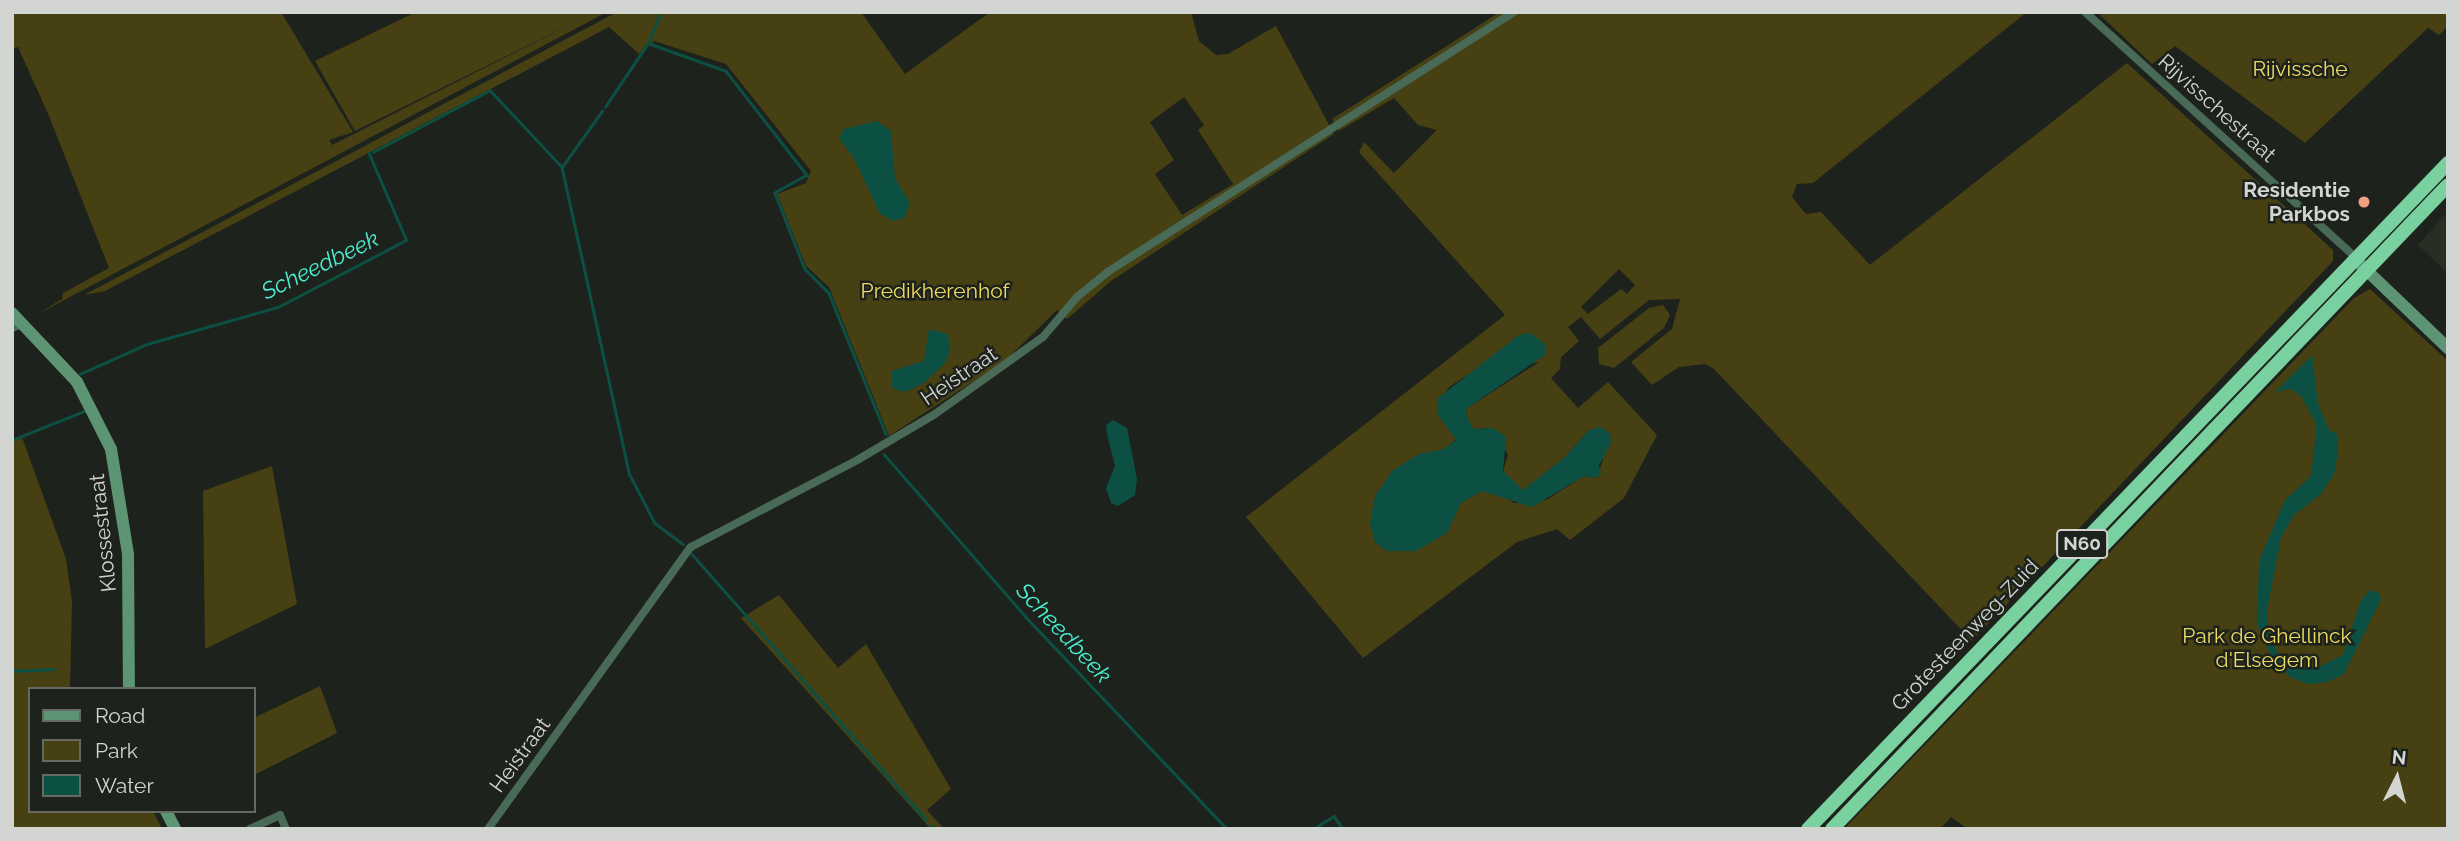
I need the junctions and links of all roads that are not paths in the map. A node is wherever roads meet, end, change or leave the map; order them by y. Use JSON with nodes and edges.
{"nodes":[{"id":1,"x":1514,"y":12,"type":"edge"},
{"id":2,"x":2085,"y":12,"type":"edge"},
{"id":3,"x":2448,"y":163,"type":"edge"},
{"id":4,"x":2448,"y":185,"type":"edge"},
{"id":5,"x":2356,"y":258,"type":"junction"},
{"id":6,"x":2366,"y":274,"type":"junction"},
{"id":7,"x":12,"y":313,"type":"edge"},
{"id":8,"x":17,"y":326,"type":"edge"},
{"id":9,"x":2448,"y":348,"type":"edge"},
{"id":10,"x":129,"y":687,"type":"edge"},
{"id":11,"x":167,"y":813,"type":"edge"},
{"id":12,"x":175,"y":829,"type":"edge"},
{"id":13,"x":250,"y":829,"type":"edge"},
{"id":14,"x":286,"y":829,"type":"edge"},
{"id":15,"x":488,"y":829,"type":"edge"},
{"id":16,"x":1808,"y":829,"type":"edge"},
{"id":17,"x":1832,"y":829,"type":"edge"}],
"edges":[{"from":1,"to":15,"type":"street","name":"Heistraat"},
{"from":2,"to":5,"type":"street","name":"Rijvisschestraat"},
{"from":3,"to":5,"type":"highway","number":"N60"},
{"from":4,"to":6,"type":"highway","number":"N60"},
{"from":5,"to":6,"type":"street"},
{"from":5,"to":16,"type":"highway","name":"Grotesteenweg-Zuid","number":"N60"},
{"from":6,"to":9,"type":"street"},
{"from":6,"to":17,"type":"highway","name":"Grotesteenweg-Zuid","number":"N60"},
{"from":7,"to":8,"type":"street","name":"Klossestraat"},
{"from":8,"to":10,"type":"street","name":"Klossestraat"},
{"from":11,"to":12,"type":"street"},
{"from":13,"to":14,"type":"street"}]}
